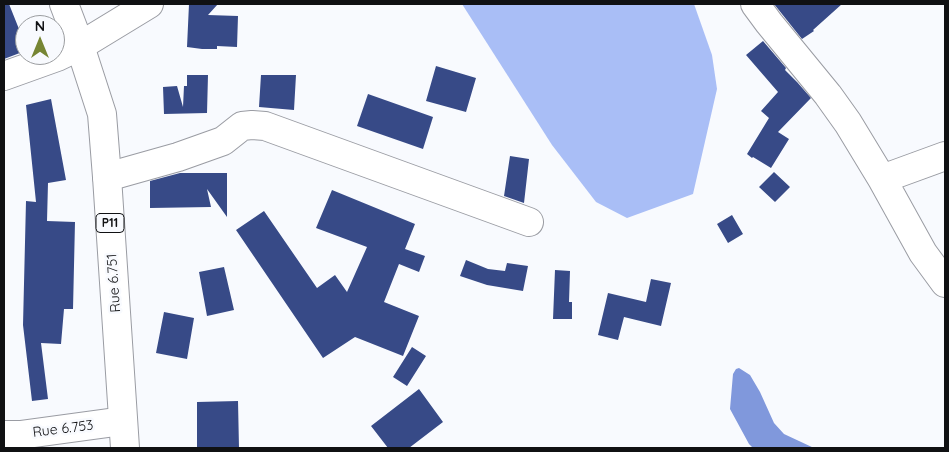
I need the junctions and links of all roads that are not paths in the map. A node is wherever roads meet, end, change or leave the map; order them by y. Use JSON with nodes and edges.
{"nodes":[{"id":1,"x":64,"y":4,"type":"edge"},
{"id":2,"x":149,"y":4,"type":"edge"},
{"id":3,"x":755,"y":4,"type":"edge"},
{"id":4,"x":80,"y":46,"type":"junction"},
{"id":5,"x":4,"y":76,"type":"edge"},
{"id":6,"x":945,"y":156,"type":"edge"},
{"id":7,"x":107,"y":177,"type":"junction"},
{"id":8,"x":882,"y":179,"type":"junction"},
{"id":9,"x":529,"y":222,"type":"dead end"},
{"id":10,"x":945,"y":283,"type":"edge"},
{"id":11,"x":123,"y":421,"type":"junction"},
{"id":12,"x":13,"y":439,"type":"edge"},
{"id":13,"x":124,"y":448,"type":"edge"}],
"edges":[{"from":1,"to":4,"type":"street","name":"Rue 6.751","number":"P11"},
{"from":2,"to":4,"type":"street"},
{"from":3,"to":8,"type":"street"},
{"from":4,"to":5,"type":"street"},
{"from":4,"to":7,"type":"street","name":"Rue 6.751","number":"P11"},
{"from":6,"to":8,"type":"street"},
{"from":7,"to":9,"type":"street"},
{"from":7,"to":11,"type":"street","name":"Rue 6.751","number":"P11"},
{"from":8,"to":10,"type":"street"},
{"from":11,"to":12,"type":"street","name":"Rue 6.753"},
{"from":11,"to":13,"type":"street","name":"Rue 6.751","number":"P11"}]}
